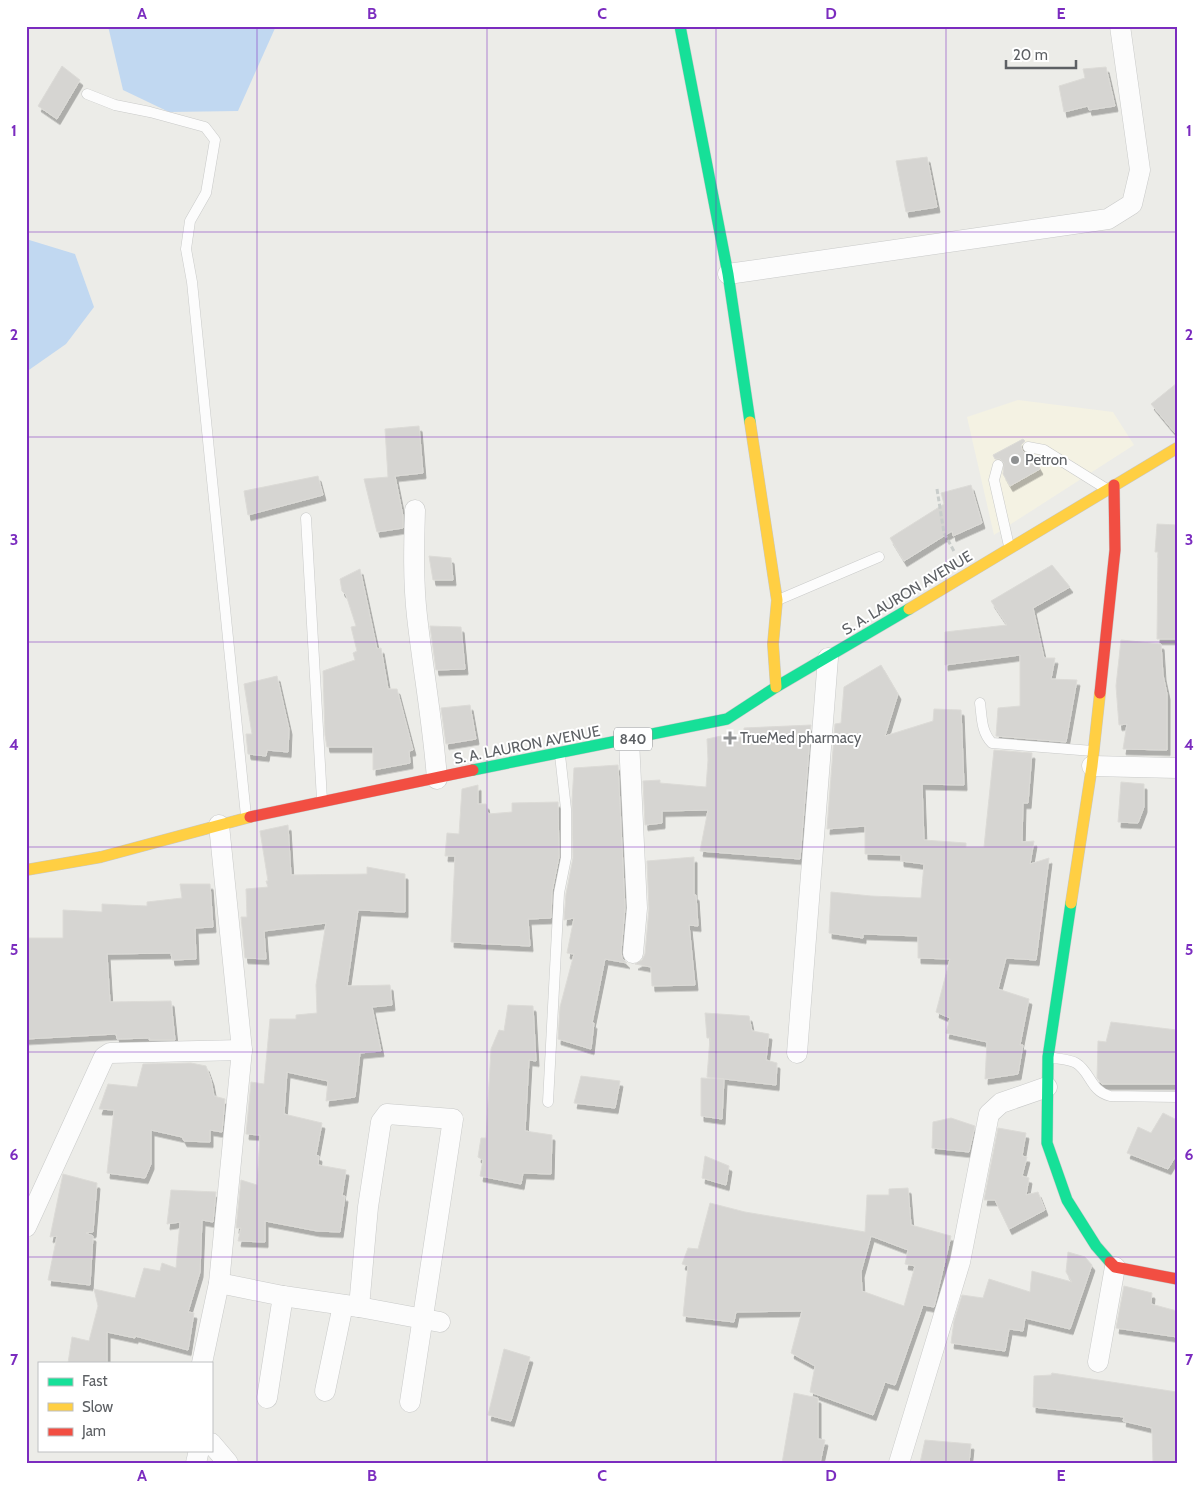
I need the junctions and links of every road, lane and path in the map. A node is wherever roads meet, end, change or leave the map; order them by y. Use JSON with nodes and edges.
{"nodes":[{"id":1,"x":680,"y":26,"type":"edge"},
{"id":2,"x":1120,"y":26,"type":"edge"},
{"id":3,"x":87,"y":94,"type":"dead end"},
{"id":4,"x":728,"y":274,"type":"junction"},
{"id":5,"x":1028,"y":447,"type":"dead end"},
{"id":6,"x":1177,"y":448,"type":"edge"},
{"id":7,"x":998,"y":465,"type":"dead end"},
{"id":8,"x":1111,"y":487,"type":"junction"},
{"id":9,"x":937,"y":489,"type":"dead end"},
{"id":10,"x":415,"y":510,"type":"dead end"},
{"id":11,"x":306,"y":518,"type":"dead end"},
{"id":12,"x":1010,"y":549,"type":"junction"},
{"id":13,"x":879,"y":557,"type":"dead end"},
{"id":14,"x":967,"y":575,"type":"junction"},
{"id":15,"x":777,"y":600,"type":"junction"},
{"id":16,"x":828,"y":658,"type":"junction"},
{"id":17,"x":776,"y":688,"type":"junction"},
{"id":18,"x":980,"y":703,"type":"dead end"},
{"id":19,"x":629,"y":740,"type":"junction"},
{"id":20,"x":560,"y":754,"type":"junction"},
{"id":21,"x":1093,"y":758,"type":"junction"},
{"id":22,"x":1177,"y":768,"type":"edge"},
{"id":23,"x":437,"y":779,"type":"junction"},
{"id":24,"x":322,"y":801,"type":"junction"},
{"id":25,"x":246,"y":818,"type":"junction"},
{"id":26,"x":219,"y":825,"type":"junction"},
{"id":27,"x":26,"y":870,"type":"edge"},
{"id":28,"x":634,"y":953,"type":"dead end"},
{"id":29,"x":242,"y":1050,"type":"junction"},
{"id":30,"x":797,"y":1053,"type":"dead end"},
{"id":31,"x":1048,"y":1057,"type":"junction"},
{"id":32,"x":1047,"y":1087,"type":"junction"},
{"id":33,"x":1177,"y":1097,"type":"edge"},
{"id":34,"x":548,"y":1102,"type":"dead end"},
{"id":35,"x":26,"y":1228,"type":"edge"},
{"id":36,"x":1115,"y":1267,"type":"junction"},
{"id":37,"x":1177,"y":1279,"type":"edge"},
{"id":38,"x":218,"y":1283,"type":"junction"},
{"id":39,"x":283,"y":1296,"type":"junction"},
{"id":40,"x":351,"y":1306,"type":"junction"},
{"id":41,"x":431,"y":1319,"type":"junction"},
{"id":42,"x":202,"y":1362,"type":"edge"},
{"id":43,"x":1098,"y":1362,"type":"dead end"},
{"id":44,"x":325,"y":1391,"type":"dead end"},
{"id":45,"x":267,"y":1398,"type":"dead end"},
{"id":46,"x":410,"y":1402,"type":"dead end"},
{"id":47,"x":212,"y":1444,"type":"edge"},
{"id":48,"x":228,"y":1463,"type":"edge"},
{"id":49,"x":899,"y":1463,"type":"edge"}],
"edges":[{"from":1,"to":4,"type":"main road"},
{"from":2,"to":4,"type":"street"},
{"from":3,"to":25,"type":"lane"},
{"from":4,"to":15,"type":"main road"},
{"from":5,"to":8,"type":"lane"},
{"from":6,"to":8,"type":"main road","name":"S. A. LAURON AVENUE","number":"840"},
{"from":7,"to":12,"type":"lane"},
{"from":8,"to":12,"type":"main road","name":"S. A. LAURON AVENUE","number":"840"},
{"from":8,"to":21,"type":"main road"},
{"from":9,"to":14,"type":"path"},
{"from":10,"to":23,"type":"street"},
{"from":11,"to":24,"type":"lane"},
{"from":12,"to":14,"type":"main road","name":"S. A. LAURON AVENUE","number":"840"},
{"from":13,"to":15,"type":"lane"},
{"from":14,"to":16,"type":"main road","name":"S. A. LAURON AVENUE","number":"840"},
{"from":15,"to":17,"type":"main road"},
{"from":16,"to":17,"type":"main road","name":"S. A. LAURON AVENUE","number":"840"},
{"from":16,"to":30,"type":"street"},
{"from":17,"to":19,"type":"main road","name":"S. A. LAURON AVENUE","number":"840"},
{"from":18,"to":21,"type":"lane"},
{"from":19,"to":20,"type":"main road","name":"S. A. LAURON AVENUE","number":"840"},
{"from":19,"to":28,"type":"street"},
{"from":20,"to":23,"type":"main road","name":"S. A. LAURON AVENUE","number":"840"},
{"from":20,"to":34,"type":"lane"},
{"from":21,"to":22,"type":"street"},
{"from":21,"to":31,"type":"main road"},
{"from":23,"to":24,"type":"main road","name":"S. A. LAURON AVENUE","number":"840"},
{"from":24,"to":25,"type":"main road","name":"S. A. LAURON AVENUE","number":"840"},
{"from":25,"to":26,"type":"main road","name":"S. A. LAURON AVENUE","number":"840"},
{"from":26,"to":27,"type":"main road","name":"S. A. LAURON AVENUE","number":"840"},
{"from":26,"to":29,"type":"street"},
{"from":29,"to":35,"type":"street"},
{"from":29,"to":38,"type":"street"},
{"from":31,"to":32,"type":"main road"},
{"from":31,"to":33,"type":"lane"},
{"from":32,"to":36,"type":"main road"},
{"from":32,"to":49,"type":"street"},
{"from":36,"to":37,"type":"main road"},
{"from":36,"to":43,"type":"street"},
{"from":38,"to":39,"type":"street"},
{"from":38,"to":42,"type":"street"},
{"from":39,"to":40,"type":"street"},
{"from":39,"to":45,"type":"street"},
{"from":40,"to":41,"type":"street"},
{"from":40,"to":41,"type":"street"},
{"from":40,"to":44,"type":"street"},
{"from":41,"to":46,"type":"street"},
{"from":47,"to":48,"type":"street"}]}
